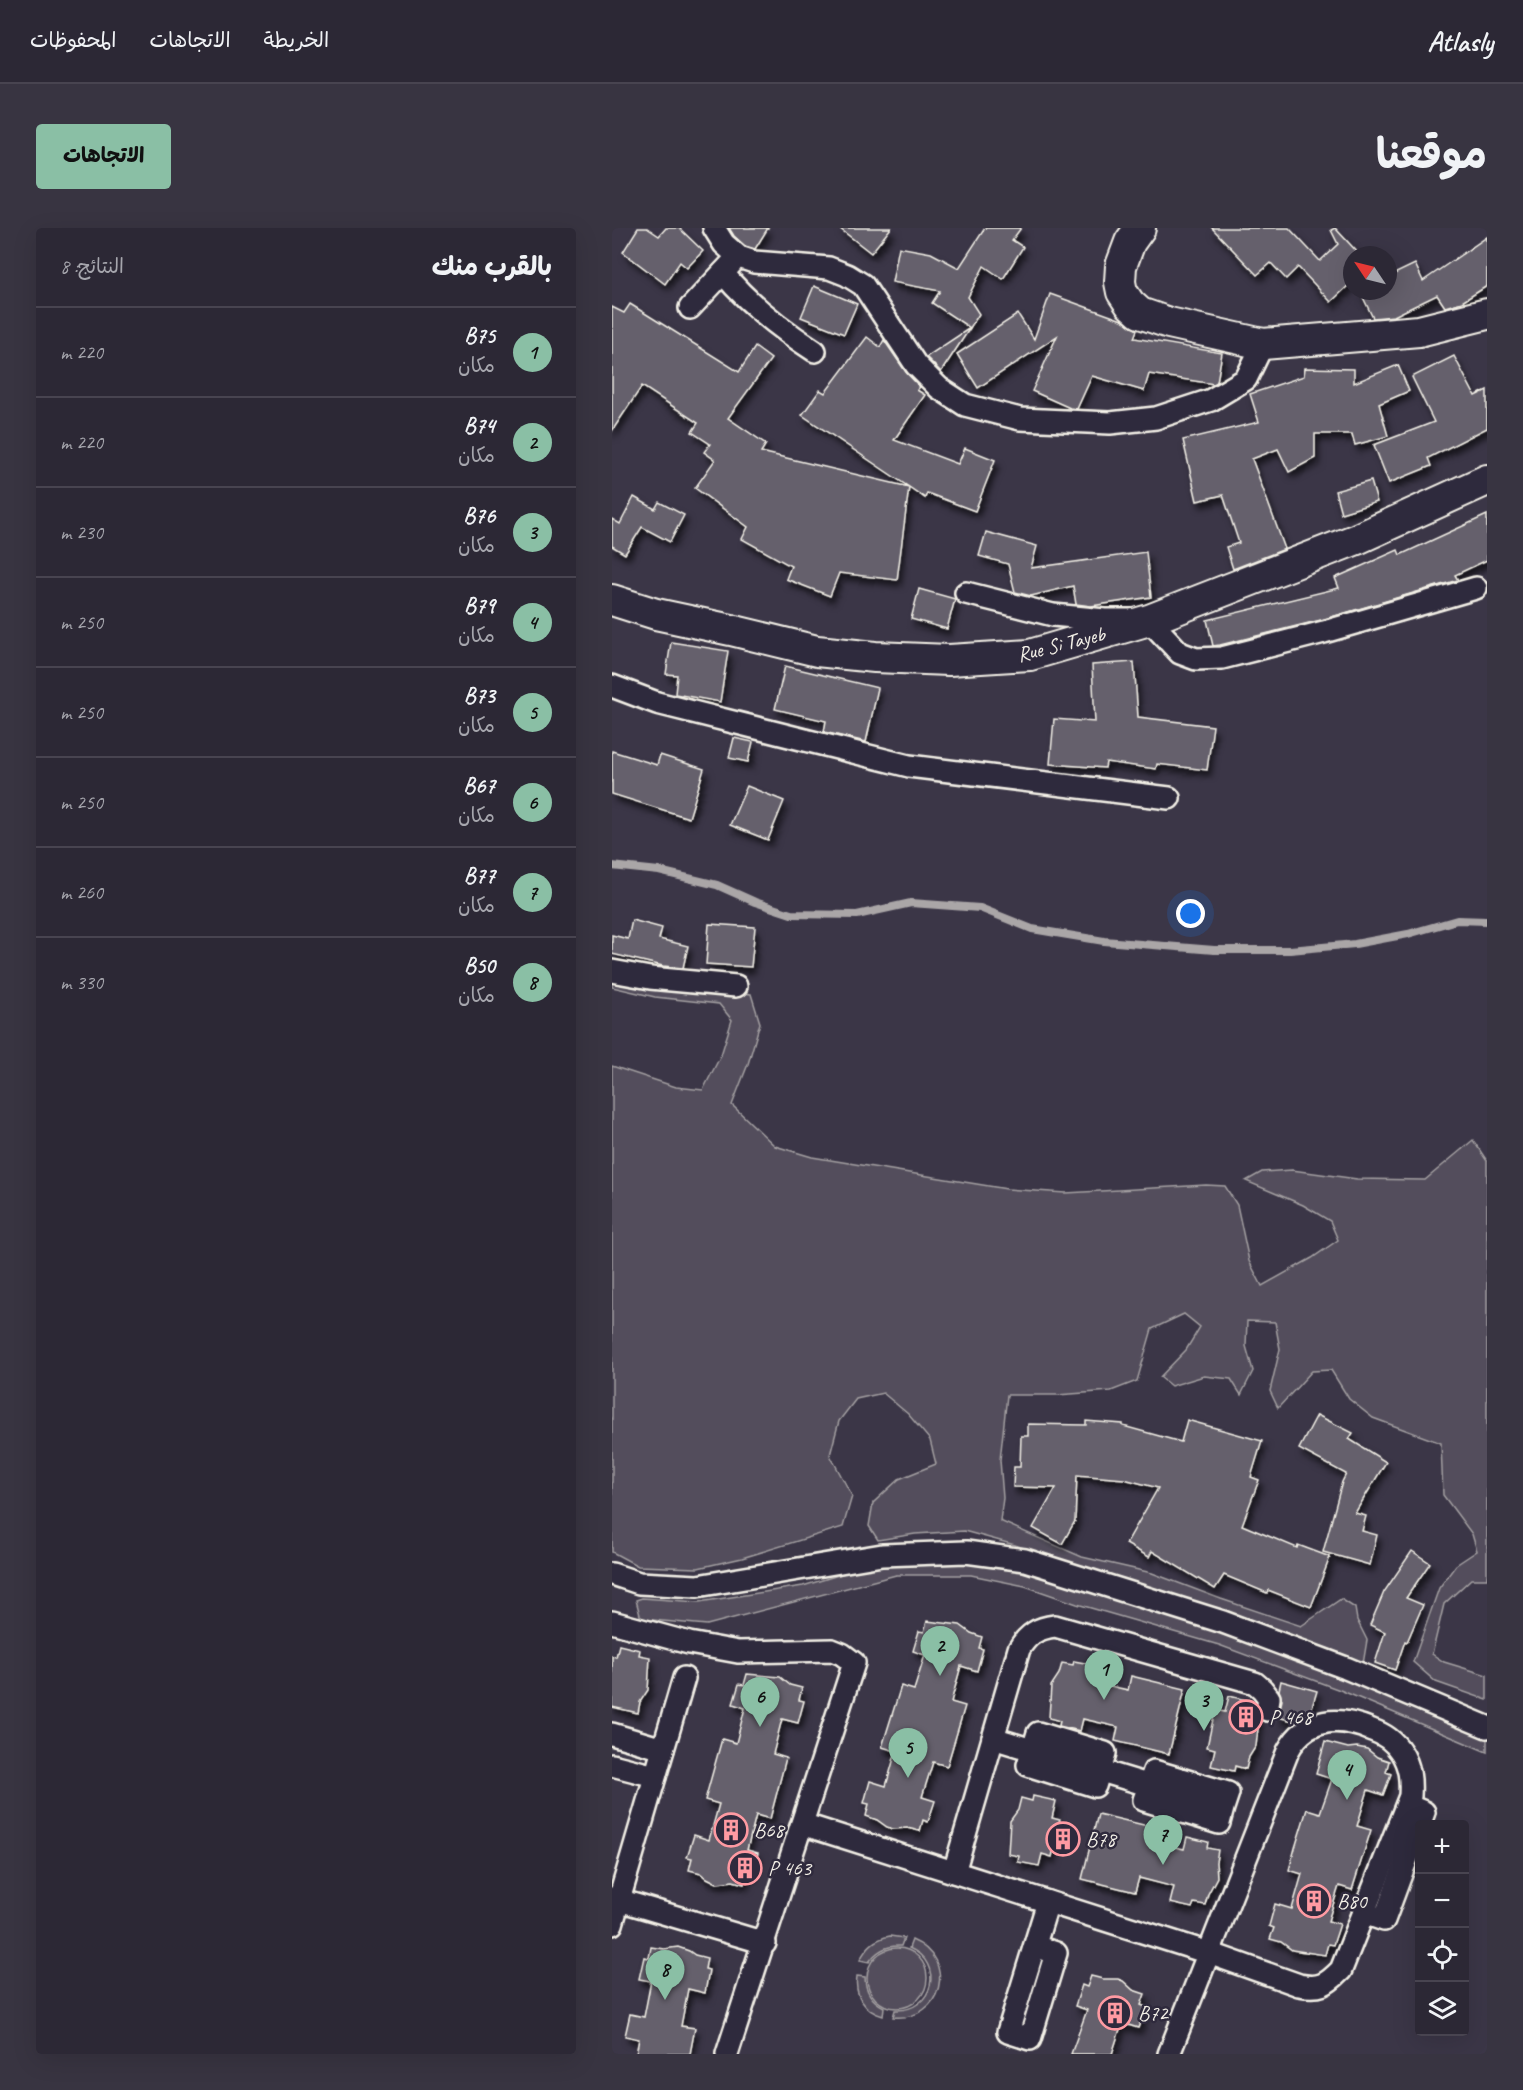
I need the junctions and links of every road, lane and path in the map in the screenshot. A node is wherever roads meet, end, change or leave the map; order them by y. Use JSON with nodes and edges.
{"nodes":[{"id":1,"x":714,"y":228,"type":"edge"},
{"id":2,"x":1140,"y":228,"type":"edge"},
{"id":3,"x":739,"y":256,"type":"junction"},
{"id":4,"x":723,"y":273,"type":"junction"},
{"id":5,"x":690,"y":308,"type":"dead end"},
{"id":6,"x":1487,"y":315,"type":"edge"},
{"id":7,"x":1263,"y":344,"type":"junction"},
{"id":8,"x":815,"y":351,"type":"dead end"},
{"id":9,"x":1487,"y":480,"type":"edge"},
{"id":10,"x":1476,"y":588,"type":"dead end"},
{"id":11,"x":966,"y":593,"type":"dead end"},
{"id":12,"x":612,"y":600,"type":"edge"},
{"id":13,"x":1149,"y":620,"type":"junction"},
{"id":14,"x":612,"y":686,"type":"edge"},
{"id":15,"x":1169,"y":798,"type":"dead end"},
{"id":16,"x":612,"y":971,"type":"edge"},
{"id":17,"x":736,"y":986,"type":"dead end"},
{"id":18,"x":612,"y":1574,"type":"edge"},
{"id":19,"x":612,"y":1622,"type":"edge"},
{"id":20,"x":684,"y":1678,"type":"dead end"},
{"id":21,"x":1267,"y":1710,"type":"dead end"},
{"id":22,"x":1487,"y":1727,"type":"edge"},
{"id":23,"x":612,"y":1734,"type":"edge"},
{"id":24,"x":993,"y":1738,"type":"junction"},
{"id":25,"x":663,"y":1749,"type":"junction"},
{"id":26,"x":1033,"y":1750,"type":"junction"},
{"id":27,"x":612,"y":1764,"type":"edge"},
{"id":28,"x":1100,"y":1771,"type":"junction"},
{"id":29,"x":655,"y":1776,"type":"junction"},
{"id":30,"x":1149,"y":1786,"type":"junction"},
{"id":31,"x":802,"y":1824,"type":"junction"},
{"id":32,"x":954,"y":1872,"type":"junction"},
{"id":33,"x":616,"y":1899,"type":"edge"},
{"id":34,"x":1048,"y":1902,"type":"junction"},
{"id":35,"x":612,"y":1924,"type":"edge"},
{"id":36,"x":765,"y":1943,"type":"junction"},
{"id":37,"x":1035,"y":1946,"type":"dead end"},
{"id":38,"x":1209,"y":1953,"type":"junction"},
{"id":39,"x":727,"y":2054,"type":"edge"},
{"id":40,"x":1169,"y":2054,"type":"edge"}],
"edges":[{"from":1,"to":3,"type":"street"},
{"from":2,"to":7,"type":"main road"},
{"from":3,"to":4,"type":"street"},
{"from":3,"to":7,"type":"street"},
{"from":4,"to":5,"type":"street"},
{"from":4,"to":8,"type":"street"},
{"from":6,"to":7,"type":"main road"},
{"from":9,"to":13,"type":"main road","name":"Rue Si Tayeb"},
{"from":10,"to":13,"type":"street"},
{"from":11,"to":13,"type":"street"},
{"from":12,"to":13,"type":"main road","name":"Rue Si Tayeb"},
{"from":14,"to":15,"type":"street"},
{"from":16,"to":17,"type":"street"},
{"from":18,"to":22,"type":"street"},
{"from":19,"to":31,"type":"street"},
{"from":20,"to":25,"type":"street"},
{"from":21,"to":24,"type":"street"},
{"from":23,"to":25,"type":"street"},
{"from":24,"to":26,"type":"street"},
{"from":24,"to":32,"type":"street"},
{"from":25,"to":29,"type":"street"},
{"from":26,"to":28,"type":"street"},
{"from":26,"to":28,"type":"street"},
{"from":27,"to":29,"type":"street"},
{"from":28,"to":30,"type":"street"},
{"from":29,"to":33,"type":"street"},
{"from":30,"to":30,"type":"street"},
{"from":31,"to":32,"type":"street"},
{"from":31,"to":36,"type":"street"},
{"from":32,"to":34,"type":"street"},
{"from":33,"to":35,"type":"street"},
{"from":33,"to":36,"type":"street"},
{"from":34,"to":37,"type":"street"},
{"from":34,"to":38,"type":"street"},
{"from":36,"to":39,"type":"street"},
{"from":38,"to":38,"type":"street"},
{"from":38,"to":40,"type":"street"}]}
